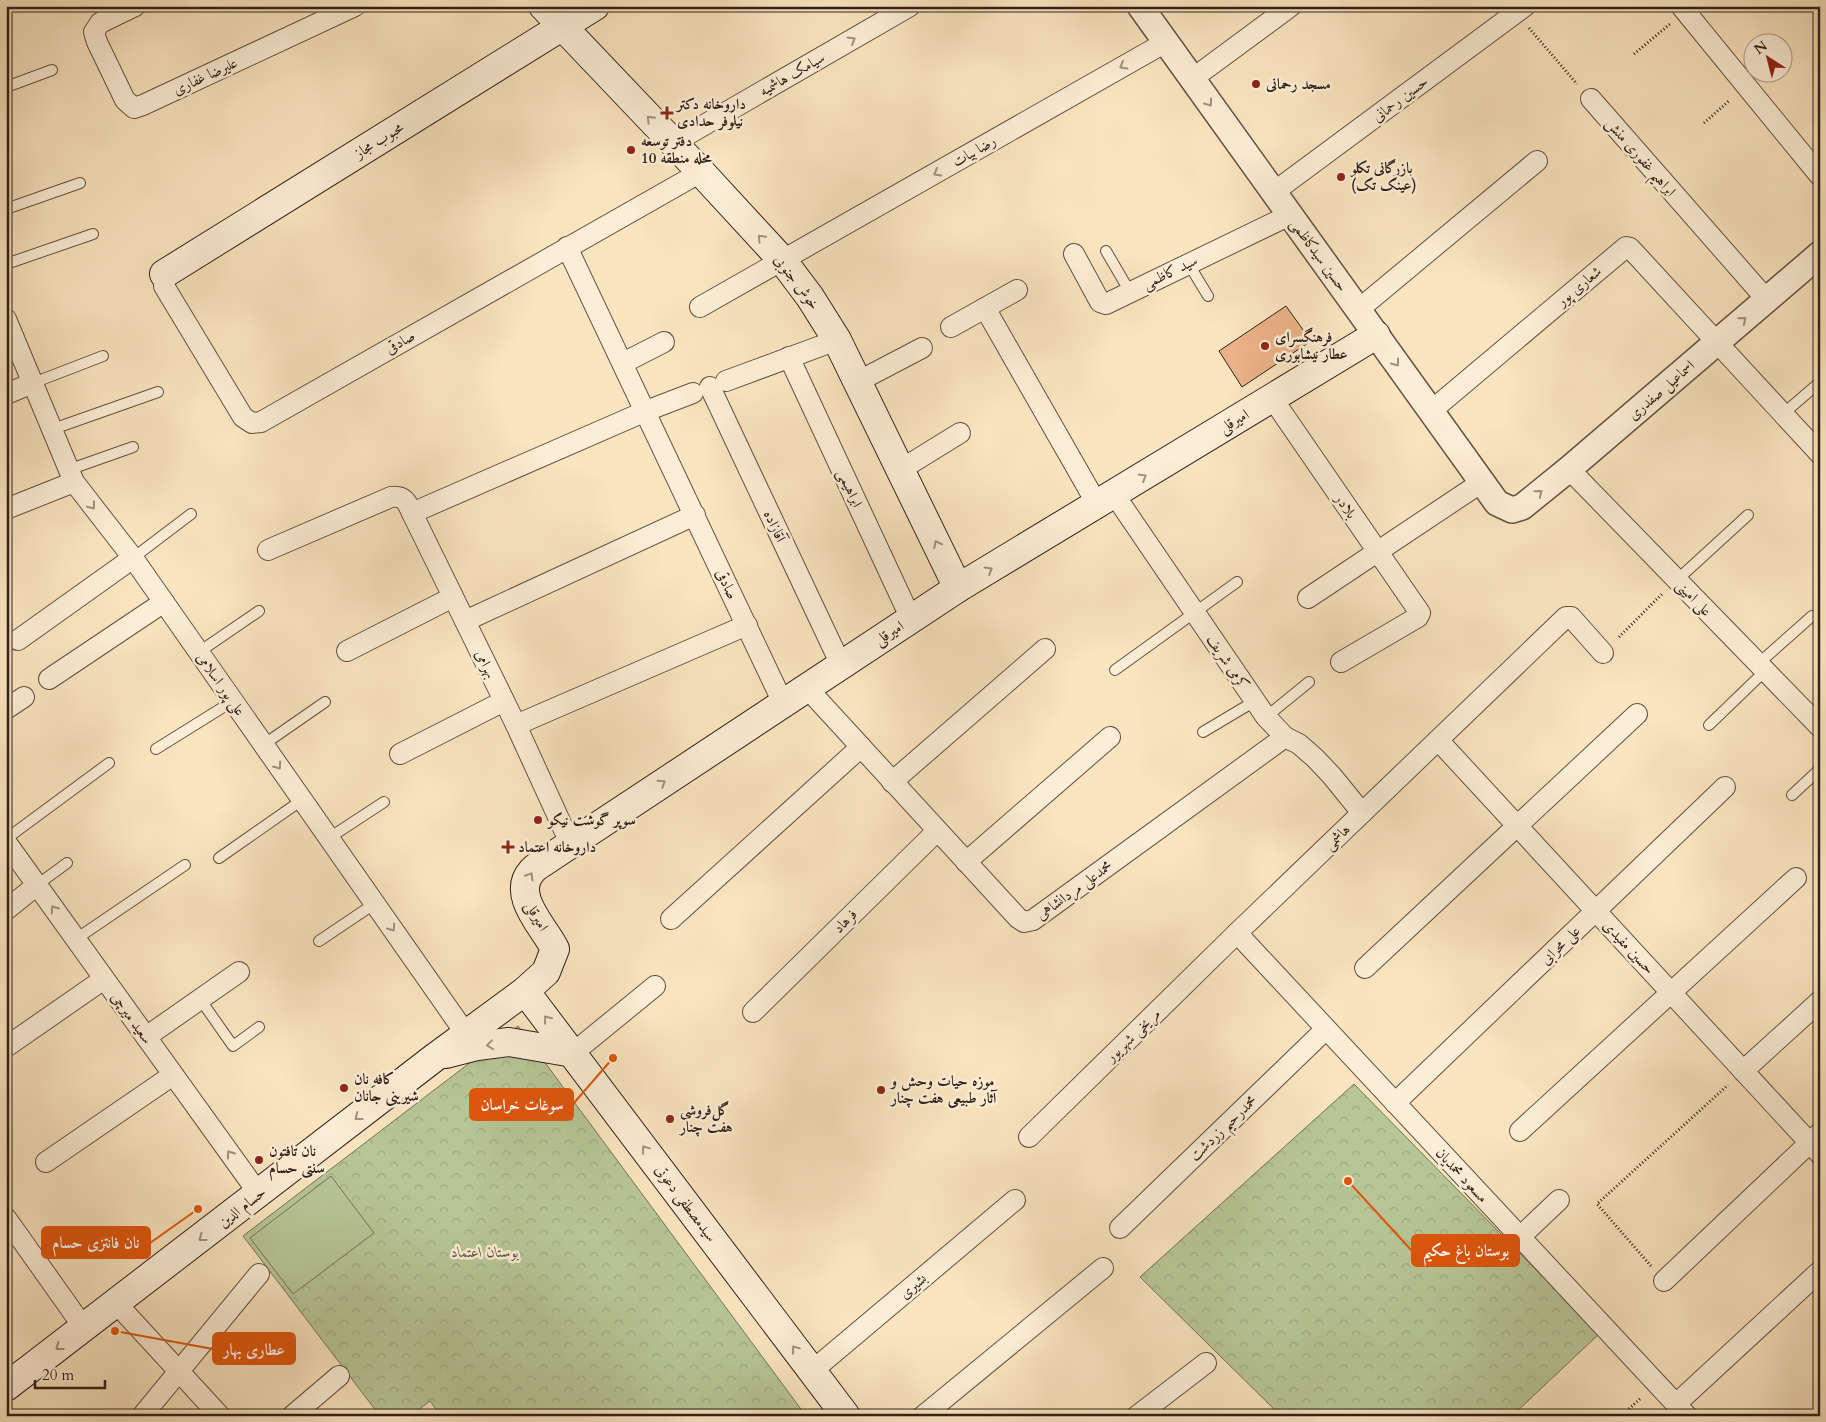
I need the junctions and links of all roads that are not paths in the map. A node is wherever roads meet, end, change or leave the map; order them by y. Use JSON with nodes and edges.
{"nodes":[{"id":1,"x":135,"y":6,"type":"edge"},
{"id":2,"x":355,"y":6,"type":"edge"},
{"id":3,"x":543,"y":6,"type":"edge"},
{"id":4,"x":595,"y":6,"type":"edge"},
{"id":5,"x":910,"y":6,"type":"edge"},
{"id":6,"x":1140,"y":6,"type":"edge"},
{"id":7,"x":1291,"y":6,"type":"edge"},
{"id":8,"x":1683,"y":8,"type":"edge"},
{"id":9,"x":1521,"y":10,"type":"edge"},
{"id":10,"x":561,"y":27,"type":"junction"},
{"id":11,"x":1166,"y":42,"type":"junction"},
{"id":12,"x":52,"y":70,"type":"dead end"},
{"id":13,"x":1192,"y":79,"type":"junction"},
{"id":14,"x":6,"y":87,"type":"edge"},
{"id":15,"x":1591,"y":99,"type":"road end"},
{"id":16,"x":674,"y":142,"type":"junction"},
{"id":17,"x":1537,"y":161,"type":"dead end"},
{"id":18,"x":702,"y":172,"type":"junction"},
{"id":19,"x":1820,"y":176,"type":"edge"},
{"id":20,"x":80,"y":183,"type":"dead end"},
{"id":21,"x":1274,"y":192,"type":"junction"},
{"id":22,"x":6,"y":209,"type":"edge"},
{"id":23,"x":1290,"y":215,"type":"junction"},
{"id":24,"x":93,"y":234,"type":"dead end"},
{"id":25,"x":567,"y":247,"type":"junction"},
{"id":26,"x":1106,"y":252,"type":"dead end"},
{"id":27,"x":1074,"y":254,"type":"dead end"},
{"id":28,"x":1820,"y":254,"type":"edge"},
{"id":29,"x":783,"y":261,"type":"junction"},
{"id":30,"x":1188,"y":263,"type":"junction"},
{"id":31,"x":6,"y":264,"type":"edge"},
{"id":32,"x":164,"y":274,"type":"joint"},
{"id":33,"x":1017,"y":290,"type":"dead end"},
{"id":34,"x":1130,"y":292,"type":"junction"},
{"id":35,"x":1208,"y":296,"type":"dead end"},
{"id":36,"x":1767,"y":300,"type":"junction"},
{"id":37,"x":700,"y":307,"type":"dead end"},
{"id":38,"x":985,"y":308,"type":"junction"},
{"id":39,"x":1358,"y":310,"type":"junction"},
{"id":40,"x":6,"y":319,"type":"edge"},
{"id":41,"x":951,"y":326,"type":"dead end"},
{"id":42,"x":1376,"y":336,"type":"junction"},
{"id":43,"x":836,"y":340,"type":"junction"},
{"id":44,"x":664,"y":342,"type":"dead end"},
{"id":45,"x":1716,"y":343,"type":"junction"},
{"id":46,"x":922,"y":348,"type":"dead end"},
{"id":47,"x":103,"y":356,"type":"dead end"},
{"id":48,"x":789,"y":358,"type":"junction"},
{"id":49,"x":623,"y":363,"type":"junction"},
{"id":50,"x":33,"y":382,"type":"junction"},
{"id":51,"x":857,"y":382,"type":"junction"},
{"id":52,"x":1820,"y":382,"type":"edge"},
{"id":53,"x":710,"y":387,"type":"junction"},
{"id":54,"x":158,"y":392,"type":"dead end"},
{"id":55,"x":6,"y":394,"type":"edge"},
{"id":56,"x":1272,"y":398,"type":"junction"},
{"id":57,"x":646,"y":410,"type":"junction"},
{"id":58,"x":1431,"y":411,"type":"junction"},
{"id":59,"x":1783,"y":414,"type":"junction"},
{"id":60,"x":52,"y":430,"type":"junction"},
{"id":61,"x":960,"y":433,"type":"dead end"},
{"id":62,"x":133,"y":447,"type":"dead end"},
{"id":63,"x":1820,"y":454,"type":"edge"},
{"id":64,"x":1569,"y":469,"type":"junction"},
{"id":65,"x":900,"y":470,"type":"junction"},
{"id":66,"x":71,"y":476,"type":"junction"},
{"id":67,"x":1482,"y":482,"type":"junction"},
{"id":68,"x":1105,"y":499,"type":"junction"},
{"id":69,"x":1497,"y":503,"type":"joint"},
{"id":70,"x":6,"y":509,"type":"edge"},
{"id":71,"x":412,"y":513,"type":"junction"},
{"id":72,"x":191,"y":514,"type":"dead end"},
{"id":73,"x":695,"y":515,"type":"junction"},
{"id":74,"x":1748,"y":515,"type":"dead end"},
{"id":75,"x":268,"y":550,"type":"dead end"},
{"id":76,"x":1378,"y":551,"type":"junction"},
{"id":77,"x":133,"y":558,"type":"junction"},
{"id":78,"x":1676,"y":580,"type":"junction"},
{"id":79,"x":1237,"y":582,"type":"dead end"},
{"id":80,"x":958,"y":588,"type":"junction"},
{"id":81,"x":453,"y":597,"type":"junction"},
{"id":82,"x":1308,"y":598,"type":"dead end"},
{"id":83,"x":164,"y":602,"type":"junction"},
{"id":84,"x":259,"y":611,"type":"dead end"},
{"id":85,"x":1194,"y":612,"type":"junction"},
{"id":86,"x":1812,"y":616,"type":"dead end"},
{"id":87,"x":911,"y":619,"type":"junction"},
{"id":88,"x":465,"y":621,"type":"junction"},
{"id":89,"x":747,"y":625,"type":"junction"},
{"id":90,"x":18,"y":640,"type":"dead end"},
{"id":91,"x":1044,"y":650,"type":"dead end"},
{"id":92,"x":347,"y":651,"type":"dead end"},
{"id":93,"x":199,"y":652,"type":"junction"},
{"id":94,"x":1603,"y":653,"type":"road end"},
{"id":95,"x":1341,"y":662,"type":"dead end"},
{"id":96,"x":840,"y":665,"type":"junction"},
{"id":97,"x":1762,"y":667,"type":"junction"},
{"id":98,"x":1115,"y":670,"type":"dead end"},
{"id":99,"x":49,"y":680,"type":"dead end"},
{"id":100,"x":1309,"y":682,"type":"dead end"},
{"id":101,"x":807,"y":688,"type":"junction"},
{"id":102,"x":24,"y":696,"type":"dead end"},
{"id":103,"x":233,"y":701,"type":"junction"},
{"id":104,"x":504,"y":701,"type":"junction"},
{"id":105,"x":325,"y":702,"type":"dead end"},
{"id":106,"x":784,"y":703,"type":"junction"},
{"id":107,"x":6,"y":709,"type":"edge"},
{"id":108,"x":1260,"y":709,"type":"junction"},
{"id":109,"x":1637,"y":714,"type":"dead end"},
{"id":110,"x":516,"y":725,"type":"junction"},
{"id":111,"x":1709,"y":725,"type":"dead end"},
{"id":112,"x":1820,"y":727,"type":"edge"},
{"id":113,"x":1203,"y":732,"type":"dead end"},
{"id":114,"x":1110,"y":737,"type":"dead end"},
{"id":115,"x":1285,"y":737,"type":"junction"},
{"id":116,"x":1438,"y":740,"type":"junction"},
{"id":117,"x":263,"y":745,"type":"junction"},
{"id":118,"x":861,"y":747,"type":"junction"},
{"id":119,"x":156,"y":749,"type":"dead end"},
{"id":120,"x":400,"y":754,"type":"dead end"},
{"id":121,"x":109,"y":763,"type":"dead end"},
{"id":122,"x":1820,"y":769,"type":"edge"},
{"id":123,"x":892,"y":782,"type":"junction"},
{"id":124,"x":1725,"y":786,"type":"dead end"},
{"id":125,"x":1792,"y":795,"type":"dead end"},
{"id":126,"x":302,"y":800,"type":"junction"},
{"id":127,"x":384,"y":802,"type":"dead end"},
{"id":128,"x":1362,"y":813,"type":"junction"},
{"id":129,"x":1517,"y":826,"type":"junction"},
{"id":130,"x":937,"y":830,"type":"junction"},
{"id":131,"x":329,"y":838,"type":"junction"},
{"id":132,"x":6,"y":841,"type":"edge"},
{"id":133,"x":570,"y":843,"type":"junction"},
{"id":134,"x":220,"y":858,"type":"dead end"},
{"id":135,"x":966,"y":862,"type":"junction"},
{"id":136,"x":67,"y":863,"type":"dead end"},
{"id":137,"x":185,"y":865,"type":"dead end"},
{"id":138,"x":1796,"y":878,"type":"dead end"},
{"id":139,"x":37,"y":885,"type":"junction"},
{"id":140,"x":374,"y":904,"type":"junction"},
{"id":141,"x":6,"y":910,"type":"edge"},
{"id":142,"x":1596,"y":911,"type":"junction"},
{"id":143,"x":672,"y":919,"type":"dead end"},
{"id":144,"x":1237,"y":933,"type":"junction"},
{"id":145,"x":76,"y":939,"type":"junction"},
{"id":146,"x":320,"y":941,"type":"dead end"},
{"id":147,"x":1365,"y":968,"type":"dead end"},
{"id":148,"x":239,"y":972,"type":"dead end"},
{"id":149,"x":104,"y":979,"type":"junction"},
{"id":150,"x":655,"y":986,"type":"dead end"},
{"id":151,"x":525,"y":991,"type":"junction"},
{"id":152,"x":1671,"y":993,"type":"junction"},
{"id":153,"x":200,"y":999,"type":"junction"},
{"id":154,"x":1820,"y":1001,"type":"edge"},
{"id":155,"x":753,"y":1012,"type":"dead end"},
{"id":156,"x":259,"y":1027,"type":"dead end"},
{"id":157,"x":1326,"y":1029,"type":"junction"},
{"id":158,"x":466,"y":1034,"type":"junction"},
{"id":159,"x":146,"y":1037,"type":"junction"},
{"id":160,"x":6,"y":1047,"type":"edge"},
{"id":161,"x":573,"y":1053,"type":"junction"},
{"id":162,"x":434,"y":1058,"type":"junction"},
{"id":163,"x":1743,"y":1071,"type":"junction"},
{"id":164,"x":173,"y":1075,"type":"junction"},
{"id":165,"x":1395,"y":1103,"type":"junction"},
{"id":166,"x":1520,"y":1131,"type":"dead end"},
{"id":167,"x":1028,"y":1137,"type":"dead end"},
{"id":168,"x":1816,"y":1143,"type":"edge"},
{"id":169,"x":46,"y":1162,"type":"dead end"},
{"id":170,"x":259,"y":1194,"type":"junction"},
{"id":171,"x":1015,"y":1200,"type":"dead end"},
{"id":172,"x":1559,"y":1200,"type":"dead end"},
{"id":173,"x":6,"y":1218,"type":"edge"},
{"id":174,"x":1120,"y":1228,"type":"dead end"},
{"id":175,"x":1520,"y":1237,"type":"junction"},
{"id":176,"x":1103,"y":1268,"type":"dead end"},
{"id":177,"x":1820,"y":1271,"type":"edge"},
{"id":178,"x":259,"y":1274,"type":"dead end"},
{"id":179,"x":1664,"y":1281,"type":"road end"},
{"id":180,"x":116,"y":1303,"type":"junction"},
{"id":181,"x":84,"y":1328,"type":"junction"},
{"id":182,"x":1206,"y":1363,"type":"dead end"},
{"id":183,"x":812,"y":1371,"type":"junction"},
{"id":184,"x":179,"y":1372,"type":"junction"},
{"id":185,"x":339,"y":1376,"type":"dead end"},
{"id":186,"x":6,"y":1387,"type":"edge"},
{"id":187,"x":1681,"y":1410,"type":"edge"},
{"id":188,"x":142,"y":1416,"type":"edge"},
{"id":189,"x":220,"y":1416,"type":"edge"},
{"id":190,"x":292,"y":1416,"type":"edge"},
{"id":191,"x":846,"y":1416,"type":"edge"},
{"id":192,"x":923,"y":1416,"type":"edge"},
{"id":193,"x":1137,"y":1416,"type":"edge"}],
"edges":[{"from":1,"to":2,"type":"street","name":"علیرضا غفاری"},
{"from":3,"to":10,"type":"main road","name":"خوش جنوبی"},
{"from":4,"to":10,"type":"main road","name":"محبوب مجاز"},
{"from":16,"to":5,"type":"street","name":"سیامک هاشمیه","one_way":true},
{"from":6,"to":11,"type":"street","name":"حسین سیدکاظمی"},
{"from":7,"to":13,"type":"street"},
{"from":8,"to":19,"type":"street"},
{"from":9,"to":21,"type":"street","name":"حسین رحمانی"},
{"from":16,"to":10,"type":"main road","name":"خوش جنوبی","one_way":true},
{"from":10,"to":32,"type":"main road","name":"محبوب مجاز"},
{"from":11,"to":13,"type":"street","name":"حسین سیدکاظمی"},
{"from":11,"to":29,"type":"street","name":"رضا بیات","one_way":true},
{"from":12,"to":14,"type":"lane"},
{"from":13,"to":21,"type":"street","name":"حسین سیدکاظمی","one_way":true},
{"from":15,"to":36,"type":"street","name":"ابراهیم غفوری منش"},
{"from":16,"to":18,"type":"main road","name":"خوش جنوبی"},
{"from":17,"to":39,"type":"street"},
{"from":18,"to":25,"type":"street","name":"صادقی"},
{"from":29,"to":18,"type":"main road","name":"خوش جنوبی","one_way":true},
{"from":20,"to":22,"type":"lane"},
{"from":21,"to":23,"type":"street","name":"حسین سیدکاظمی"},
{"from":23,"to":30,"type":"street","name":"سید کاظمی"},
{"from":23,"to":39,"type":"street","name":"حسین سیدکاظمی"},
{"from":24,"to":31,"type":"lane"},
{"from":25,"to":32,"type":"street","name":"صادقی"},
{"from":25,"to":49,"type":"street","name":"صادقی"},
{"from":26,"to":34,"type":"lane"},
{"from":27,"to":34,"type":"street","name":"سید کاظمی"},
{"from":28,"to":36,"type":"street","name":"اسماعیل صفدری"},
{"from":29,"to":37,"type":"street","name":"رضا بیات"},
{"from":29,"to":43,"type":"main road","name":"خوش جنوبی"},
{"from":30,"to":34,"type":"street","name":"سید کاظمی"},
{"from":30,"to":35,"type":"lane"},
{"from":33,"to":38,"type":"street"},
{"from":45,"to":36,"type":"street","name":"اسماعیل صفدری","one_way":true},
{"from":38,"to":41,"type":"street"},
{"from":38,"to":68,"type":"street","name":"کرمی شریف"},
{"from":39,"to":42,"type":"street","name":"حسین سیدکاظمی"},
{"from":40,"to":50,"type":"street","name":"علی پور اسلامی"},
{"from":42,"to":56,"type":"main road","name":"امیرقلی"},
{"from":42,"to":58,"type":"street","name":"حسین سیدکاظمی","one_way":true},
{"from":43,"to":48,"type":"street"},
{"from":43,"to":51,"type":"main road","name":"خوش جنوبی"},
{"from":44,"to":49,"type":"street"},
{"from":45,"to":58,"type":"street","name":"شعاری پور"},
{"from":45,"to":59,"type":"street"},
{"from":45,"to":64,"type":"street","name":"اسماعیل صفدری"},
{"from":46,"to":51,"type":"street"},
{"from":47,"to":50,"type":"lane"},
{"from":48,"to":53,"type":"street"},
{"from":48,"to":87,"type":"street","name":"ابراهیمی"},
{"from":49,"to":57,"type":"street","name":"صادقی"},
{"from":50,"to":55,"type":"street"},
{"from":50,"to":60,"type":"street","name":"علی پور اسلامی"},
{"from":51,"to":65,"type":"main road","name":"خوش جنوبی"},
{"from":52,"to":59,"type":"lane"},
{"from":53,"to":57,"type":"street"},
{"from":53,"to":96,"type":"street","name":"آقازاده"},
{"from":54,"to":60,"type":"lane"},
{"from":68,"to":56,"type":"main road","name":"امیرقلی","one_way":true},
{"from":56,"to":76,"type":"street","name":"بلادر"},
{"from":57,"to":71,"type":"street"},
{"from":57,"to":73,"type":"street","name":"صادقی"},
{"from":58,"to":67,"type":"street","name":"حسین سیدکاظمی"},
{"from":59,"to":63,"type":"street"},
{"from":60,"to":66,"type":"street","name":"علی پور اسلامی"},
{"from":61,"to":65,"type":"street"},
{"from":62,"to":66,"type":"lane"},
{"from":69,"to":64,"type":"street","name":"اسماعیل صفدری","one_way":true},
{"from":64,"to":78,"type":"street","name":"علی امینی"},
{"from":80,"to":65,"type":"main road","name":"خوش جنوبی","one_way":true},
{"from":66,"to":70,"type":"street"},
{"from":66,"to":77,"type":"street","name":"علی پور اسلامی","one_way":true},
{"from":67,"to":69,"type":"street","name":"حسین سیدکاظمی"},
{"from":67,"to":76,"type":"street"},
{"from":80,"to":68,"type":"main road","name":"امیرقلی","one_way":true},
{"from":68,"to":85,"type":"street","name":"کرمی شریف"},
{"from":71,"to":75,"type":"street","name":"بهرامی"},
{"from":71,"to":81,"type":"street","name":"بهرامی"},
{"from":72,"to":77,"type":"lane"},
{"from":73,"to":88,"type":"street"},
{"from":73,"to":89,"type":"street","name":"صادقی"},
{"from":74,"to":78,"type":"lane"},
{"from":76,"to":82,"type":"street"},
{"from":76,"to":95,"type":"street","name":"بلادر"},
{"from":77,"to":83,"type":"street","name":"علی پور اسلامی"},
{"from":77,"to":90,"type":"street"},
{"from":78,"to":97,"type":"street","name":"علی امینی"},
{"from":79,"to":85,"type":"lane"},
{"from":80,"to":87,"type":"main road","name":"امیرقلی"},
{"from":81,"to":88,"type":"street","name":"بهرامی"},
{"from":81,"to":92,"type":"street"},
{"from":83,"to":93,"type":"street","name":"علی پور اسلامی"},
{"from":83,"to":99,"type":"street"},
{"from":84,"to":93,"type":"lane"},
{"from":85,"to":98,"type":"lane"},
{"from":85,"to":108,"type":"street","name":"کرمی شریف"},
{"from":86,"to":97,"type":"lane"},
{"from":87,"to":96,"type":"main road","name":"امیرقلی"},
{"from":88,"to":104,"type":"street","name":"بهرامی"},
{"from":89,"to":106,"type":"street","name":"صادقی"},
{"from":89,"to":110,"type":"street"},
{"from":91,"to":123,"type":"street"},
{"from":93,"to":103,"type":"street","name":"علی پور اسلامی"},
{"from":94,"to":116,"type":"street","name":"هاشمی"},
{"from":96,"to":101,"type":"main road","name":"امیرقلی"},
{"from":97,"to":111,"type":"lane"},
{"from":97,"to":112,"type":"street","name":"علی امینی"},
{"from":100,"to":108,"type":"lane"},
{"from":101,"to":106,"type":"main road","name":"امیرقلی"},
{"from":101,"to":118,"type":"street","name":"محمدعلی مردانشاهی"},
{"from":102,"to":107,"type":"street"},
{"from":103,"to":117,"type":"street","name":"علی پور اسلامی"},
{"from":103,"to":119,"type":"lane"},
{"from":104,"to":110,"type":"street","name":"بهرامی"},
{"from":104,"to":120,"type":"street"},
{"from":105,"to":117,"type":"lane"},
{"from":133,"to":106,"type":"main road","name":"امیرقلی","one_way":true},
{"from":108,"to":113,"type":"lane"},
{"from":108,"to":115,"type":"street","name":"کرمی شریف"},
{"from":109,"to":129,"type":"street"},
{"from":110,"to":133,"type":"street","name":"بهرامی"},
{"from":114,"to":135,"type":"street"},
{"from":115,"to":128,"type":"street","name":"کرمی شریف"},
{"from":115,"to":135,"type":"street","name":"محمدعلی مردانشاهی"},
{"from":116,"to":128,"type":"street","name":"هاشمی"},
{"from":116,"to":129,"type":"street","name":"حسین مفیدی"},
{"from":117,"to":126,"type":"street","name":"علی پور اسلامی","one_way":true},
{"from":118,"to":123,"type":"street","name":"محمدعلی مردانشاهی"},
{"from":118,"to":143,"type":"street"},
{"from":121,"to":132,"type":"lane"},
{"from":122,"to":125,"type":"lane"},
{"from":123,"to":130,"type":"street","name":"محمدعلی مردانشاهی"},
{"from":124,"to":142,"type":"street","name":"علی محرابی"},
{"from":126,"to":131,"type":"street","name":"علی پور اسلامی"},
{"from":126,"to":134,"type":"lane"},
{"from":127,"to":131,"type":"lane"},
{"from":128,"to":144,"type":"street","name":"هاشمی"},
{"from":129,"to":142,"type":"street","name":"حسین مفیدی"},
{"from":129,"to":147,"type":"street"},
{"from":130,"to":135,"type":"street","name":"محمدعلی مردانشاهی"},
{"from":130,"to":155,"type":"street","name":"فرهاد"},
{"from":131,"to":140,"type":"street","name":"علی پور اسلامی"},
{"from":132,"to":139,"type":"street","name":"سعید میرچی"},
{"from":151,"to":133,"type":"main road","name":"امیرقلی","one_way":true},
{"from":136,"to":139,"type":"lane"},
{"from":137,"to":145,"type":"lane"},
{"from":138,"to":152,"type":"street"},
{"from":139,"to":141,"type":"street"},
{"from":145,"to":139,"type":"street","name":"سعید میرچی","one_way":true},
{"from":140,"to":146,"type":"lane"},
{"from":140,"to":158,"type":"street","name":"علی پور اسلامی","one_way":true},
{"from":142,"to":152,"type":"street","name":"حسین مفیدی"},
{"from":142,"to":165,"type":"street","name":"علی محرابی"},
{"from":144,"to":157,"type":"street","name":"مسعود محمدیان"},
{"from":144,"to":167,"type":"street","name":"مریخی شهریور"},
{"from":145,"to":149,"type":"street","name":"سعید میرچی"},
{"from":148,"to":153,"type":"street"},
{"from":149,"to":159,"type":"street","name":"سعید میرچی"},
{"from":149,"to":160,"type":"street"},
{"from":150,"to":161,"type":"street"},
{"from":151,"to":158,"type":"main road","name":"حسام الدین"},
{"from":161,"to":151,"type":"main road","name":"سیدمصطفی دعوتی","one_way":true},
{"from":152,"to":163,"type":"street","name":"حسین مفیدی"},
{"from":152,"to":166,"type":"street"},
{"from":153,"to":156,"type":"lane"},
{"from":153,"to":159,"type":"street"},
{"from":154,"to":163,"type":"street"},
{"from":157,"to":165,"type":"street","name":"مسعود محمدیان"},
{"from":157,"to":174,"type":"street","name":"محمدرحیم زردشت"},
{"from":158,"to":162,"type":"main road","name":"حسام الدین"},
{"from":159,"to":164,"type":"street","name":"سعید میرچی"},
{"from":161,"to":162,"type":"main road","one_way":true},
{"from":183,"to":161,"type":"main road","name":"سیدمصطفی دعوتی","one_way":true},
{"from":162,"to":170,"type":"main road","name":"حسام الدین","one_way":true},
{"from":163,"to":168,"type":"street","name":"حسین مفیدی"},
{"from":164,"to":169,"type":"street"},
{"from":170,"to":164,"type":"street","name":"سعید میرچی","one_way":true},
{"from":165,"to":175,"type":"street","name":"مسعود محمدیان"},
{"from":168,"to":179,"type":"street"},
{"from":170,"to":180,"type":"main road","name":"حسام الدین","one_way":true},
{"from":171,"to":183,"type":"street","name":"بشیری"},
{"from":172,"to":175,"type":"street"},
{"from":173,"to":181,"type":"street"},
{"from":175,"to":187,"type":"street","name":"مسعود محمدیان"},
{"from":176,"to":192,"type":"street"},
{"from":177,"to":187,"type":"street"},
{"from":178,"to":184,"type":"street"},
{"from":180,"to":181,"type":"main road","name":"حسام الدین"},
{"from":180,"to":184,"type":"street"},
{"from":181,"to":186,"type":"main road","name":"حسام الدین","one_way":true},
{"from":182,"to":193,"type":"street"},
{"from":183,"to":191,"type":"main road","name":"سیدمصطفی دعوتی"},
{"from":184,"to":188,"type":"street"},
{"from":184,"to":189,"type":"street"},
{"from":185,"to":190,"type":"street"}]}
